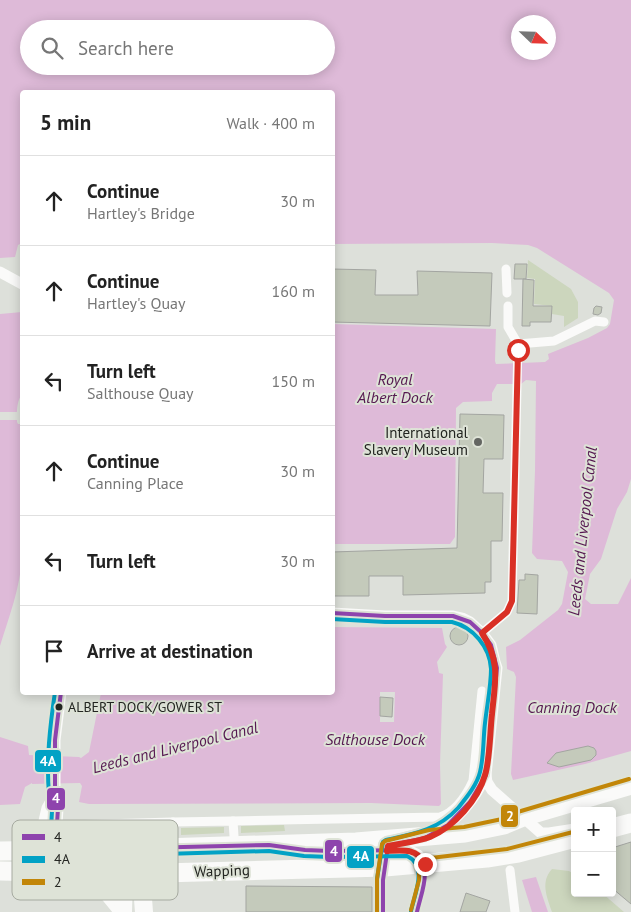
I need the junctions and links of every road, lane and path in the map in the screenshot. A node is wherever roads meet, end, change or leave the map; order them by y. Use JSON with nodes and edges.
{"nodes":[{"id":1,"x":506,"y":269,"type":"dead end"},
{"id":2,"x":0,"y":272,"type":"edge"},
{"id":3,"x":20,"y":283,"type":"edge"},
{"id":4,"x":506,"y":293,"type":"dead end"},
{"id":5,"x":508,"y":306,"type":"dead end"},
{"id":6,"x":604,"y":322,"type":"dead end"},
{"id":7,"x":518,"y":347,"type":"junction"},
{"id":8,"x":335,"y":614,"type":"edge"},
{"id":9,"x":482,"y":633,"type":"junction"},
{"id":10,"x":482,"y":690,"type":"dead end"},
{"id":11,"x":61,"y":695,"type":"edge"},
{"id":12,"x":486,"y":775,"type":"junction"},
{"id":13,"x":631,"y":785,"type":"edge"},
{"id":14,"x":55,"y":794,"type":"junction"},
{"id":15,"x":523,"y":817,"type":"junction"},
{"id":16,"x":44,"y":820,"type":"edge"},
{"id":17,"x":57,"y":820,"type":"edge"},
{"id":18,"x":234,"y":821,"type":"junction"},
{"id":19,"x":178,"y":822,"type":"edge"},
{"id":20,"x":631,"y":823,"type":"edge"},
{"id":21,"x":616,"y":827,"type":"edge"},
{"id":22,"x":571,"y":829,"type":"edge"},
{"id":23,"x":234,"y":836,"type":"dead end"},
{"id":24,"x":430,"y":836,"type":"junction"},
{"id":25,"x":571,"y":839,"type":"edge"},
{"id":26,"x":178,"y":848,"type":"edge"},
{"id":27,"x":355,"y":854,"type":"junction"},
{"id":28,"x":386,"y":859,"type":"junction"},
{"id":29,"x":178,"y":870,"type":"edge"},
{"id":30,"x":510,"y":870,"type":"dead end"},
{"id":31,"x":114,"y":900,"type":"edge"},
{"id":32,"x":123,"y":912,"type":"edge"},
{"id":33,"x":515,"y":912,"type":"edge"}],
"edges":[{"from":1,"to":4,"type":"street"},
{"from":2,"to":3,"type":"street"},
{"from":5,"to":7,"type":"street"},
{"from":6,"to":7,"type":"street"},
{"from":7,"to":9,"type":"street"},
{"from":8,"to":9,"type":"street"},
{"from":9,"to":12,"type":"street"},
{"from":10,"to":18,"type":"street"},
{"from":11,"to":14,"type":"street"},
{"from":12,"to":15,"type":"street"},
{"from":12,"to":24,"type":"street"},
{"from":13,"to":15,"type":"highway"},
{"from":14,"to":16,"type":"street"},
{"from":14,"to":17,"type":"street"},
{"from":15,"to":22,"type":"street"},
{"from":15,"to":24,"type":"highway"},
{"from":18,"to":19,"type":"street"},
{"from":18,"to":23,"type":"street"},
{"from":20,"to":21,"type":"highway"},
{"from":24,"to":27,"type":"highway"},
{"from":24,"to":28,"type":"street"},
{"from":25,"to":28,"type":"highway"},
{"from":26,"to":27,"type":"highway","name":"Wapping"},
{"from":27,"to":28,"type":"highway"},
{"from":27,"to":29,"type":"highway","name":"Wapping"},
{"from":30,"to":33,"type":"street"},
{"from":31,"to":32,"type":"main road"}]}
